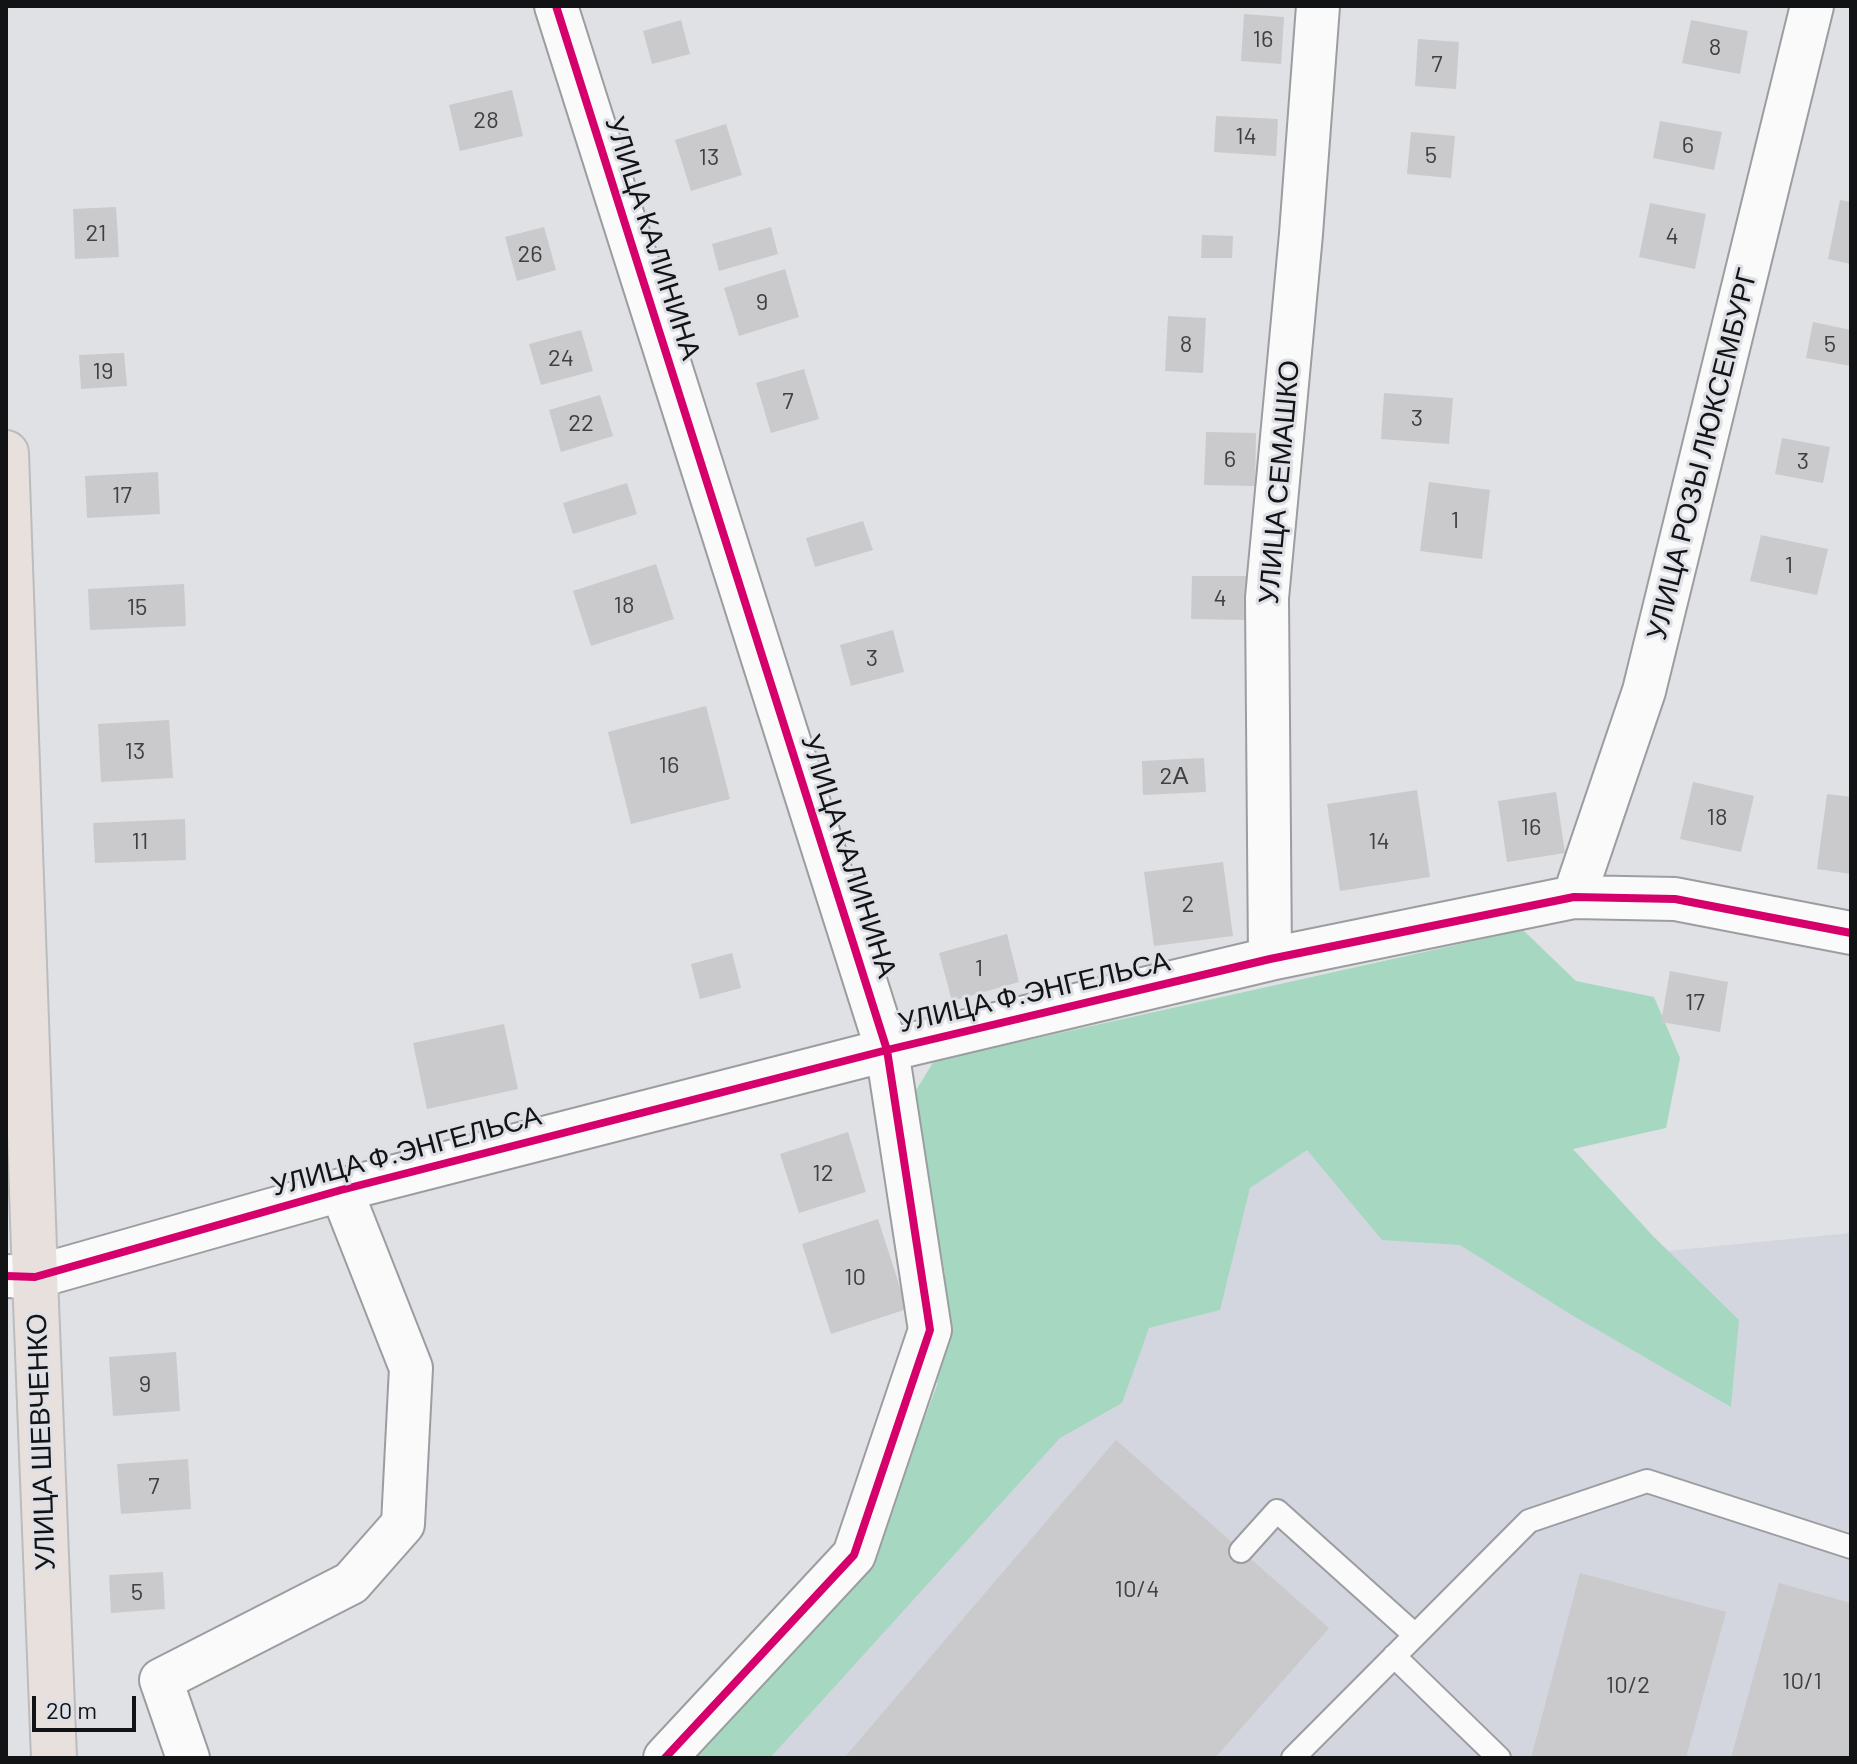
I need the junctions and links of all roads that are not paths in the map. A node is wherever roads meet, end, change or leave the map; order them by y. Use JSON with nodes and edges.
{"nodes":[{"id":1,"x":556,"y":6,"type":"edge"},
{"id":2,"x":1318,"y":6,"type":"edge"},
{"id":3,"x":1812,"y":6,"type":"edge"},
{"id":4,"x":6,"y":453,"type":"edge"},
{"id":5,"x":1574,"y":897,"type":"junction"},
{"id":6,"x":1851,"y":933,"type":"edge"},
{"id":7,"x":1270,"y":959,"type":"junction"},
{"id":8,"x":887,"y":1050,"type":"junction"},
{"id":9,"x":341,"y":1190,"type":"junction"},
{"id":10,"x":20,"y":1276,"type":"edge"},
{"id":11,"x":1851,"y":1547,"type":"edge"},
{"id":12,"x":1241,"y":1551,"type":"dead end"},
{"id":13,"x":1415,"y":1635,"type":"junction"},
{"id":14,"x":1394,"y":1656,"type":"junction"},
{"id":15,"x":54,"y":1758,"type":"edge"},
{"id":16,"x":188,"y":1758,"type":"edge"},
{"id":17,"x":665,"y":1758,"type":"edge"},
{"id":18,"x":1293,"y":1758,"type":"edge"},
{"id":19,"x":1499,"y":1758,"type":"edge"}],
"edges":[{"from":1,"to":8,"type":"street","name":"УЛИЦА КАЛИНИНА"},
{"from":2,"to":7,"type":"street","name":"УЛИЦА СЕМАШКО"},
{"from":3,"to":5,"type":"street","name":"УЛИЦА РОЗЫ ЛЮКСЕМБУРГ"},
{"from":4,"to":10,"type":"main road","name":"УЛИЦА ШЕВЧЕНКО"},
{"from":5,"to":6,"type":"street","name":"УЛИЦА Ф.ЭНГЕЛЬСА"},
{"from":5,"to":7,"type":"street","name":"УЛИЦА Ф.ЭНГЕЛЬСА"},
{"from":7,"to":8,"type":"street","name":"УЛИЦА Ф.ЭНГЕЛЬСА"},
{"from":8,"to":9,"type":"street","name":"УЛИЦА Ф.ЭНГЕЛЬСА"},
{"from":8,"to":17,"type":"street","name":"УЛИЦА КАЛИНИНА"},
{"from":9,"to":10,"type":"street","name":"УЛИЦА Ф.ЭНГЕЛЬСА"},
{"from":9,"to":16,"type":"street"},
{"from":10,"to":15,"type":"main road","name":"УЛИЦА ШЕВЧЕНКО"},
{"from":11,"to":13,"type":"lane"},
{"from":12,"to":13,"type":"lane"},
{"from":13,"to":14,"type":"lane"},
{"from":14,"to":18,"type":"lane"},
{"from":14,"to":19,"type":"lane"}]}
